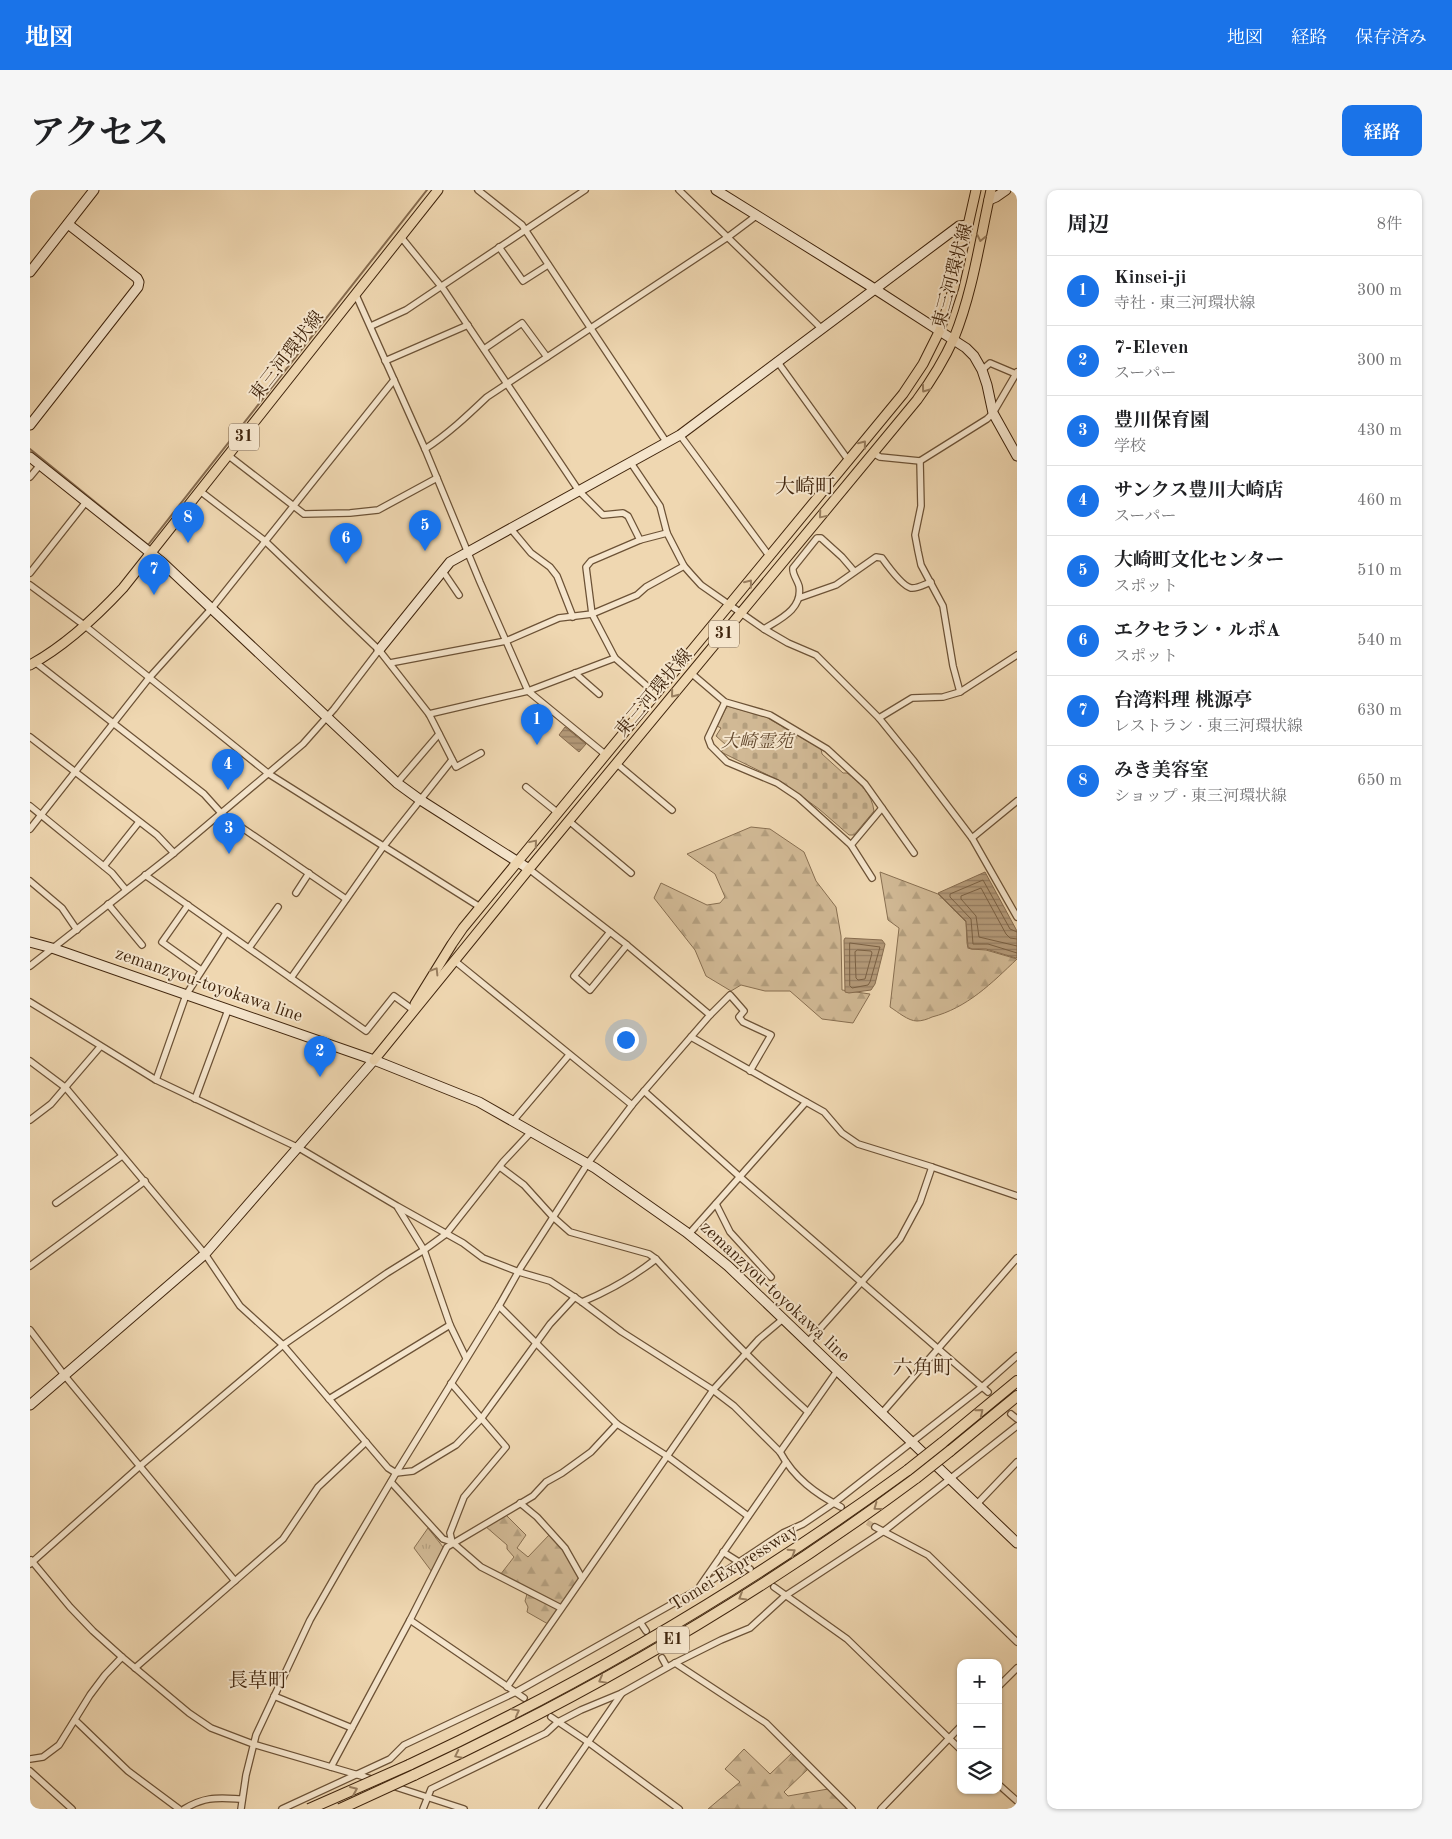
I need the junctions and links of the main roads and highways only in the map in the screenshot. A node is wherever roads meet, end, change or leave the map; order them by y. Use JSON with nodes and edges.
{"nodes":[{"id":1,"x":438,"y":190,"type":"edge"},
{"id":2,"x":976,"y":190,"type":"edge"},
{"id":3,"x":991,"y":190,"type":"edge"},
{"id":4,"x":33,"y":663,"type":"edge"},
{"id":5,"x":390,"y":1042,"type":"junction"},
{"id":6,"x":374,"y":1060,"type":"road end"},
{"id":7,"x":1017,"y":1381,"type":"edge"},
{"id":8,"x":1017,"y":1396,"type":"edge"},
{"id":9,"x":309,"y":1809,"type":"edge"},
{"id":10,"x":340,"y":1809,"type":"edge"}],
"edges":[{"from":1,"to":4,"type":"main road","name":"東三河環状線","number":"31"},
{"from":5,"to":2,"type":"main road","name":"東三河環状線","number":"31","one_way":true},
{"from":3,"to":5,"type":"main road","name":"東三河環状線","number":"31","one_way":true},
{"from":5,"to":6,"type":"main road","name":"東三河環状線","number":"31"},
{"from":9,"to":7,"type":"highway","name":"Tomei Expressway","number":"E1","one_way":true,"bridge":true},
{"from":8,"to":10,"type":"highway","name":"Tomei Expressway","number":"E1","one_way":true,"bridge":true}]}
